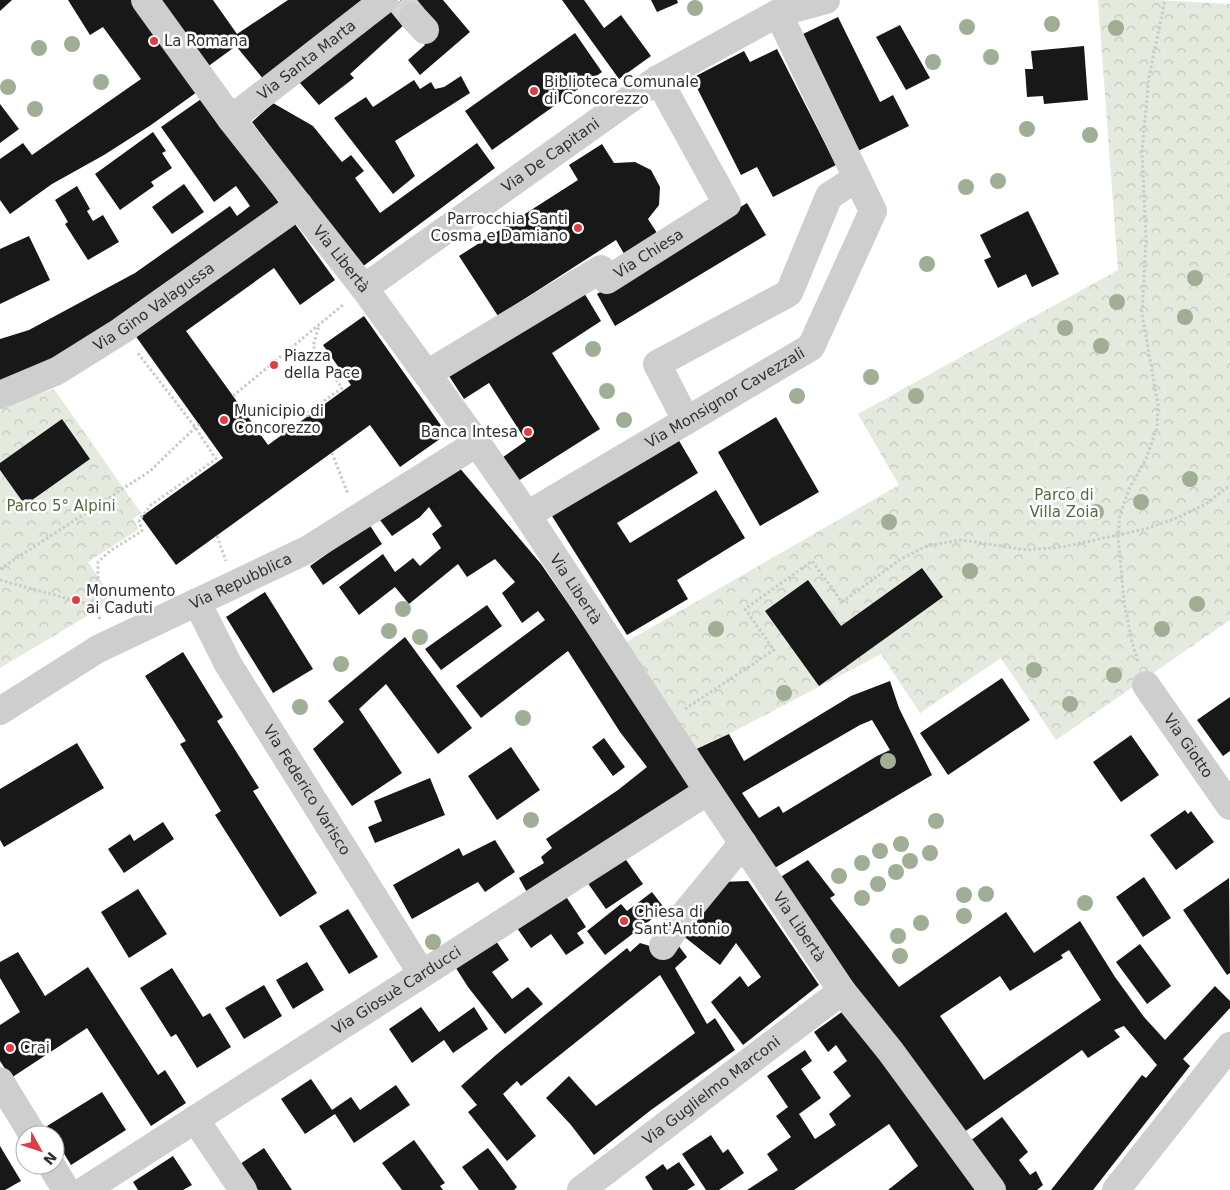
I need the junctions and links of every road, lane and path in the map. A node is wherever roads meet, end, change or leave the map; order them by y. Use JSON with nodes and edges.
{"nodes":[{"id":1,"x":145,"y":0,"type":"edge"},
{"id":2,"x":384,"y":0,"type":"edge"},
{"id":3,"x":826,"y":0,"type":"edge"},
{"id":4,"x":1165,"y":0,"type":"edge"},
{"id":5,"x":778,"y":14,"type":"junction"},
{"id":6,"x":658,"y":79,"type":"junction"},
{"id":7,"x":231,"y":119,"type":"junction"},
{"id":8,"x":857,"y":178,"type":"junction"},
{"id":9,"x":299,"y":205,"type":"junction"},
{"id":10,"x":364,"y":288,"type":"junction"},
{"id":11,"x":320,"y":325,"type":"junction"},
{"id":12,"x":121,"y":331,"type":"junction"},
{"id":13,"x":427,"y":374,"type":"junction"},
{"id":14,"x":0,"y":395,"type":"edge"},
{"id":15,"x":233,"y":396,"type":"dead end"},
{"id":16,"x":308,"y":416,"type":"dead end"},
{"id":17,"x":686,"y":420,"type":"junction"},
{"id":18,"x":199,"y":424,"type":"dead end"},
{"id":19,"x":195,"y":427,"type":"junction"},
{"id":20,"x":477,"y":443,"type":"junction"},
{"id":21,"x":332,"y":453,"type":"dead end"},
{"id":22,"x":1230,"y":485,"type":"edge"},
{"id":23,"x":527,"y":515,"type":"junction"},
{"id":24,"x":357,"y":519,"type":"junction"},
{"id":25,"x":1118,"y":535,"type":"junction"},
{"id":26,"x":217,"y":536,"type":"dead end"},
{"id":27,"x":226,"y":562,"type":"dead end"},
{"id":28,"x":0,"y":569,"type":"edge"},
{"id":29,"x":0,"y":580,"type":"edge"},
{"id":30,"x":197,"y":602,"type":"junction"},
{"id":31,"x":91,"y":605,"type":"junction"},
{"id":32,"x":104,"y":624,"type":"dead end"},
{"id":33,"x":1146,"y":686,"type":"joint"},
{"id":34,"x":0,"y":711,"type":"edge"},
{"id":35,"x":664,"y":723,"type":"junction"},
{"id":36,"x":708,"y":791,"type":"junction"},
{"id":37,"x":1230,"y":806,"type":"edge"},
{"id":38,"x":743,"y":843,"type":"junction"},
{"id":39,"x":664,"y":946,"type":"dead end"},
{"id":40,"x":422,"y":974,"type":"junction"},
{"id":41,"x":842,"y":991,"type":"junction"},
{"id":42,"x":1230,"y":1046,"type":"edge"},
{"id":43,"x":0,"y":1081,"type":"edge"},
{"id":44,"x":195,"y":1119,"type":"junction"},
{"id":45,"x":27,"y":1125,"type":"edge"},
{"id":46,"x":57,"y":1175,"type":"edge"},
{"id":47,"x":66,"y":1190,"type":"edge"},
{"id":48,"x":85,"y":1190,"type":"edge"},
{"id":49,"x":243,"y":1190,"type":"edge"},
{"id":50,"x":581,"y":1190,"type":"edge"},
{"id":51,"x":992,"y":1190,"type":"edge"},
{"id":52,"x":1116,"y":1190,"type":"edge"}],
"edges":[{"from":1,"to":7,"type":"street","name":"Via Libertà"},
{"from":2,"to":7,"type":"street","name":"Via Santa Marta"},
{"from":3,"to":5,"type":"street","name":"Via De Capitani"},
{"from":4,"to":25,"type":"path"},
{"from":5,"to":6,"type":"street","name":"Via De Capitani"},
{"from":5,"to":8,"type":"street","name":"Via Monsignor Cavezzali"},
{"from":6,"to":10,"type":"street","name":"Via De Capitani"},
{"from":6,"to":13,"type":"street","name":"Via Chiesa"},
{"from":7,"to":9,"type":"street","name":"Via Libertà"},
{"from":8,"to":17,"type":"street","name":"Via Monsignor Cavezzali"},
{"from":8,"to":17,"type":"street"},
{"from":9,"to":10,"type":"street","name":"Via Libertà"},
{"from":9,"to":12,"type":"street","name":"Via Gino Valagussa"},
{"from":10,"to":11,"type":"path"},
{"from":10,"to":13,"type":"street","name":"Via Libertà"},
{"from":11,"to":15,"type":"path"},
{"from":11,"to":16,"type":"path"},
{"from":12,"to":14,"type":"street","name":"Via Gino Valagussa"},
{"from":12,"to":19,"type":"path"},
{"from":13,"to":20,"type":"street","name":"Via Libertà"},
{"from":17,"to":23,"type":"street","name":"Via Monsignor Cavezzali"},
{"from":18,"to":19,"type":"path"},
{"from":19,"to":28,"type":"path"},
{"from":19,"to":31,"type":"path"},
{"from":20,"to":23,"type":"street","name":"Via Libertà"},
{"from":20,"to":24,"type":"street","name":"Via Repubblica"},
{"from":21,"to":24,"type":"path"},
{"from":22,"to":25,"type":"path"},
{"from":23,"to":35,"type":"street","name":"Via Libertà"},
{"from":24,"to":30,"type":"street","name":"Via Repubblica"},
{"from":25,"to":33,"type":"path"},
{"from":25,"to":35,"type":"path"},
{"from":26,"to":27,"type":"path"},
{"from":29,"to":31,"type":"path"},
{"from":30,"to":34,"type":"street","name":"Via Repubblica"},
{"from":30,"to":40,"type":"street","name":"Via Federico Varisco"},
{"from":31,"to":32,"type":"path"},
{"from":33,"to":37,"type":"street","name":"Via Giotto"},
{"from":35,"to":36,"type":"street","name":"Via Libertà"},
{"from":36,"to":38,"type":"street","name":"Via Libertà"},
{"from":36,"to":40,"type":"street","name":"Via Giosuè Carducci"},
{"from":38,"to":39,"type":"street"},
{"from":38,"to":41,"type":"street","name":"Via Libertà"},
{"from":40,"to":44,"type":"street","name":"Via Giosuè Carducci"},
{"from":41,"to":50,"type":"street","name":"Via Guglielmo Marconi"},
{"from":41,"to":51,"type":"street","name":"Via Libertà"},
{"from":42,"to":52,"type":"street"},
{"from":43,"to":45,"type":"street"},
{"from":44,"to":48,"type":"street","name":"Via Giosuè Carducci"},
{"from":44,"to":49,"type":"street"},
{"from":46,"to":47,"type":"street"}]}
